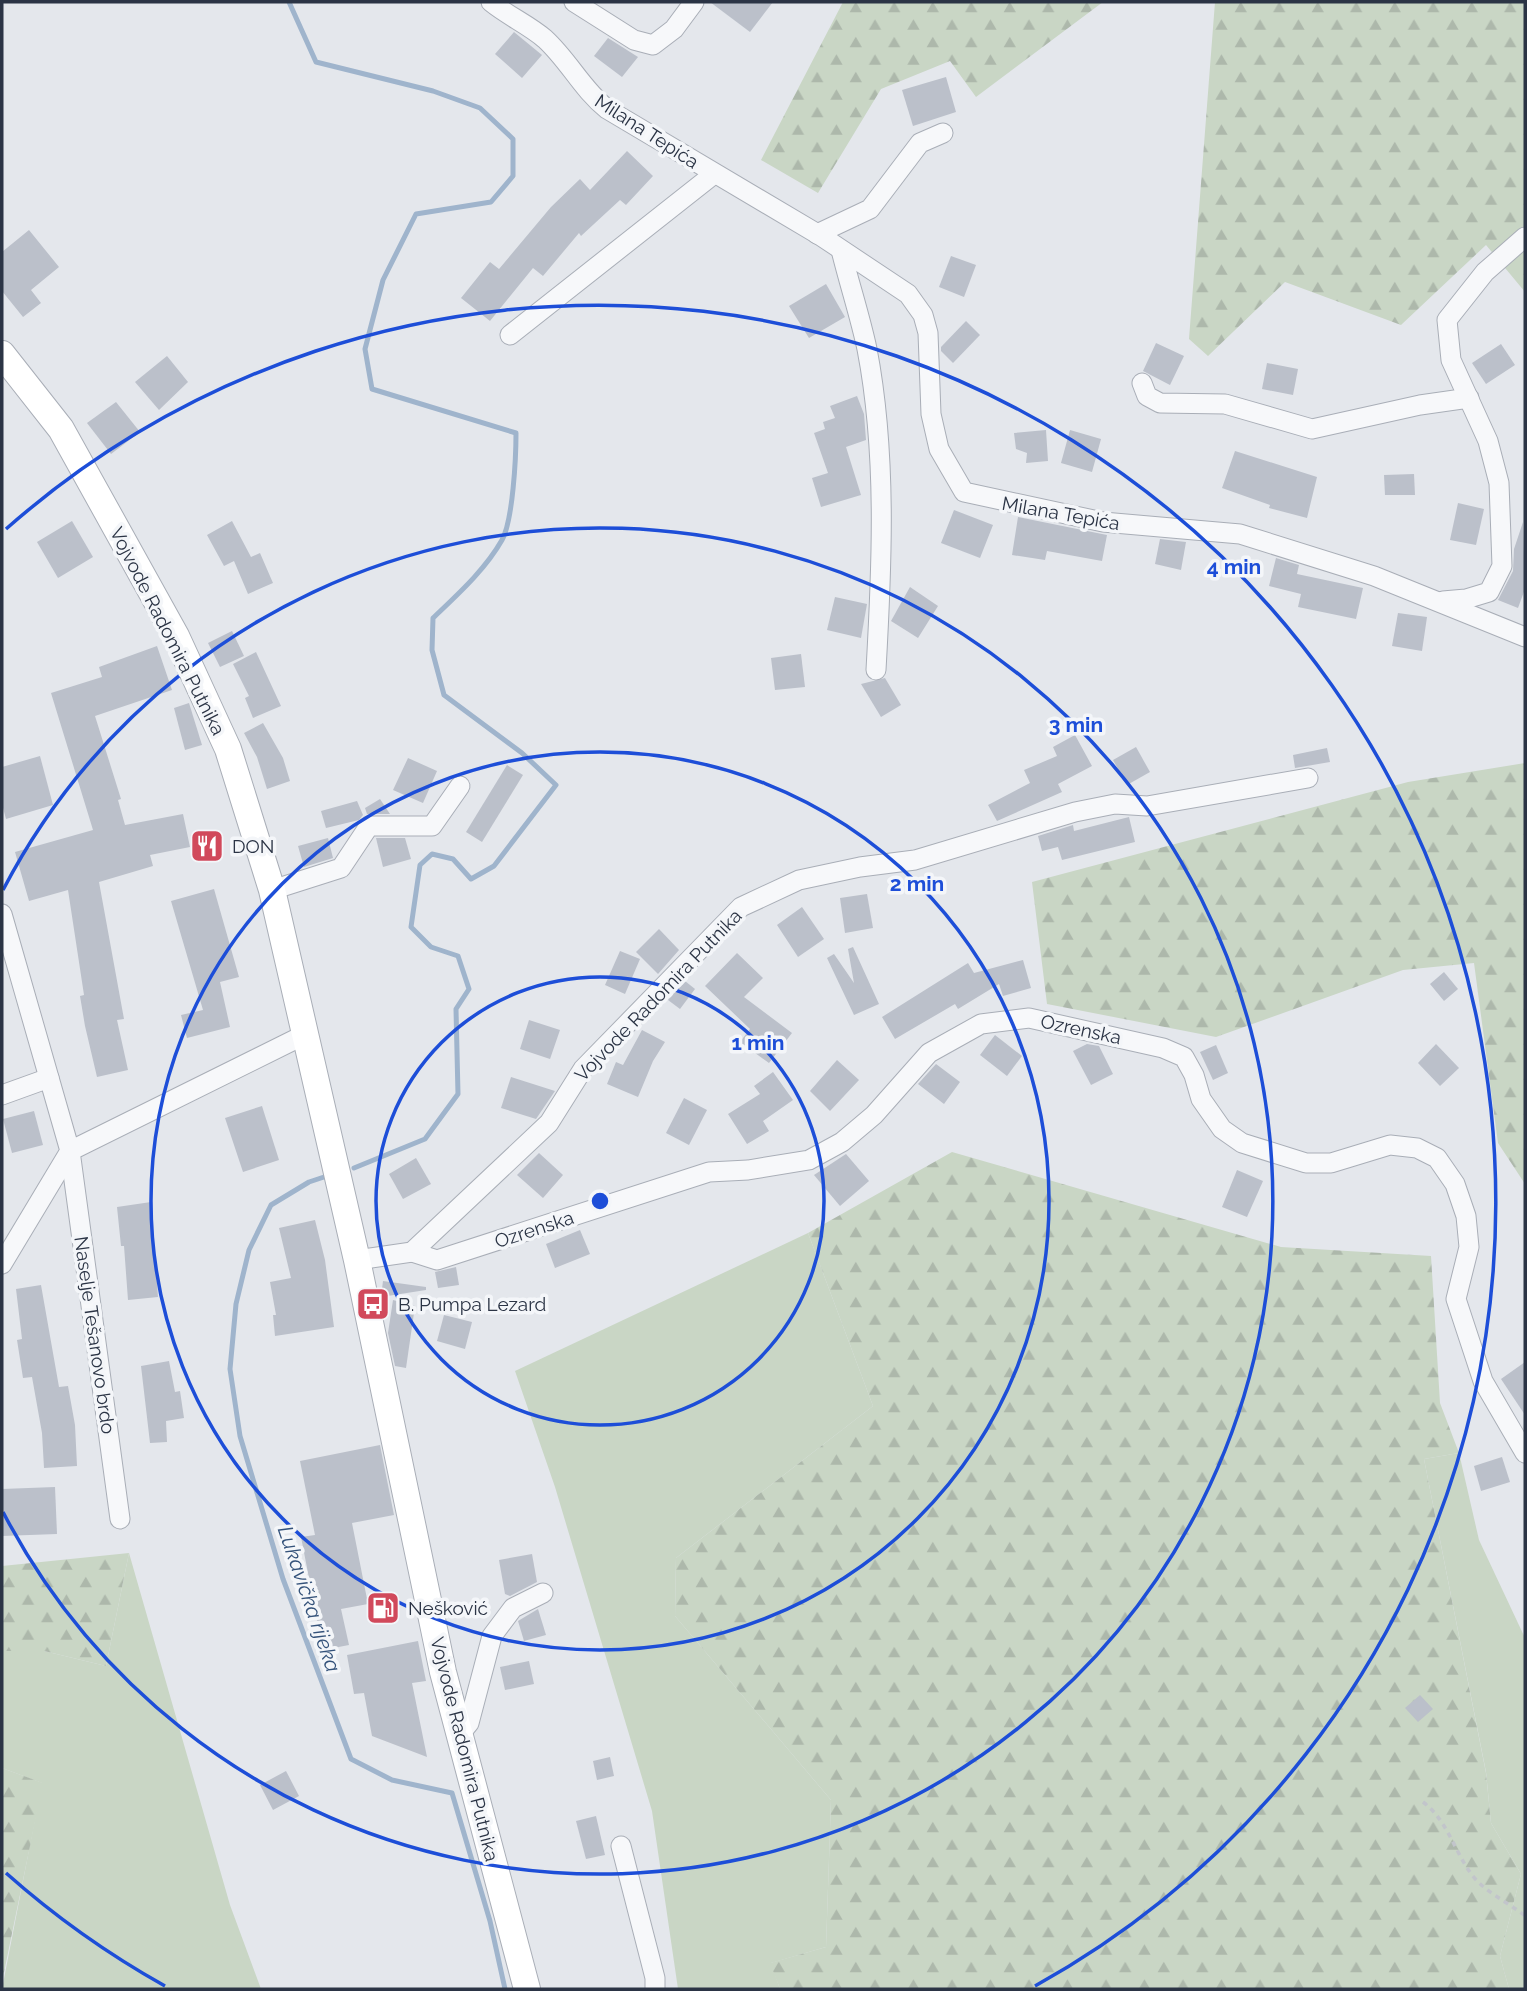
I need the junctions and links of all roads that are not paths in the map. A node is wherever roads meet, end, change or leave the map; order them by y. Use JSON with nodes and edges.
{"nodes":[{"id":1,"x":491,"y":2,"type":"edge"},
{"id":2,"x":574,"y":2,"type":"edge"},
{"id":3,"x":694,"y":2,"type":"edge"},
{"id":4,"x":943,"y":133,"type":"dead end"},
{"id":5,"x":714,"y":174,"type":"junction"},
{"id":6,"x":817,"y":234,"type":"junction"},
{"id":7,"x":1525,"y":237,"type":"edge"},
{"id":8,"x":841,"y":250,"type":"junction"},
{"id":9,"x":510,"y":335,"type":"dead end"},
{"id":10,"x":2,"y":354,"type":"edge"},
{"id":11,"x":1142,"y":383,"type":"dead end"},
{"id":12,"x":1469,"y":398,"type":"junction"},
{"id":13,"x":1438,"y":602,"type":"junction"},
{"id":14,"x":1525,"y":637,"type":"edge"},
{"id":15,"x":876,"y":670,"type":"dead end"},
{"id":16,"x":1308,"y":778,"type":"dead end"},
{"id":17,"x":460,"y":786,"type":"dead end"},
{"id":18,"x":272,"y":890,"type":"junction"},
{"id":19,"x":2,"y":914,"type":"edge"},
{"id":20,"x":304,"y":1035,"type":"junction"},
{"id":21,"x":49,"y":1078,"type":"junction"},
{"id":22,"x":2,"y":1095,"type":"edge"},
{"id":23,"x":70,"y":1151,"type":"junction"},
{"id":24,"x":412,"y":1252,"type":"junction"},
{"id":25,"x":357,"y":1260,"type":"junction"},
{"id":26,"x":2,"y":1264,"type":"edge"},
{"id":27,"x":1525,"y":1453,"type":"edge"},
{"id":28,"x":120,"y":1519,"type":"dead end"},
{"id":29,"x":543,"y":1593,"type":"dead end"},
{"id":30,"x":460,"y":1734,"type":"junction"},
{"id":31,"x":621,"y":1846,"type":"dead end"},
{"id":32,"x":527,"y":1989,"type":"edge"},
{"id":33,"x":655,"y":1989,"type":"edge"}],
"edges":[{"from":1,"to":5,"type":"street","name":"Milana Tepića"},
{"from":2,"to":3,"type":"street"},
{"from":4,"to":6,"type":"street"},
{"from":5,"to":6,"type":"street","name":"Milana Tepića"},
{"from":5,"to":9,"type":"street","name":"Milana Tepića"},
{"from":6,"to":8,"type":"street","name":"Milana Tepića"},
{"from":7,"to":12,"type":"street","name":"Milana Tepića"},
{"from":8,"to":13,"type":"street","name":"Milana Tepića"},
{"from":8,"to":15,"type":"street"},
{"from":10,"to":18,"type":"main road","name":"Vojvode Radomira Putnika"},
{"from":11,"to":12,"type":"street"},
{"from":12,"to":13,"type":"street","name":"Milana Tepića"},
{"from":13,"to":14,"type":"street","name":"Milana Tepića"},
{"from":16,"to":24,"type":"street","name":"Vojvode Radomira Putnika"},
{"from":17,"to":18,"type":"street"},
{"from":18,"to":20,"type":"main road","name":"Vojvode Radomira Putnika"},
{"from":19,"to":21,"type":"street","name":"Naselje Tešanovo brdo"},
{"from":20,"to":23,"type":"street"},
{"from":20,"to":25,"type":"main road","name":"Vojvode Radomira Putnika"},
{"from":21,"to":22,"type":"street"},
{"from":21,"to":23,"type":"street","name":"Naselje Tešanovo brdo"},
{"from":23,"to":26,"type":"street"},
{"from":23,"to":28,"type":"street","name":"Naselje Tešanovo brdo"},
{"from":24,"to":25,"type":"street"},
{"from":24,"to":27,"type":"street","name":"Ozrenska"},
{"from":25,"to":30,"type":"main road","name":"Vojvode Radomira Putnika"},
{"from":29,"to":30,"type":"street"},
{"from":30,"to":32,"type":"main road","name":"Vojvode Radomira Putnika"},
{"from":31,"to":33,"type":"street"}]}
